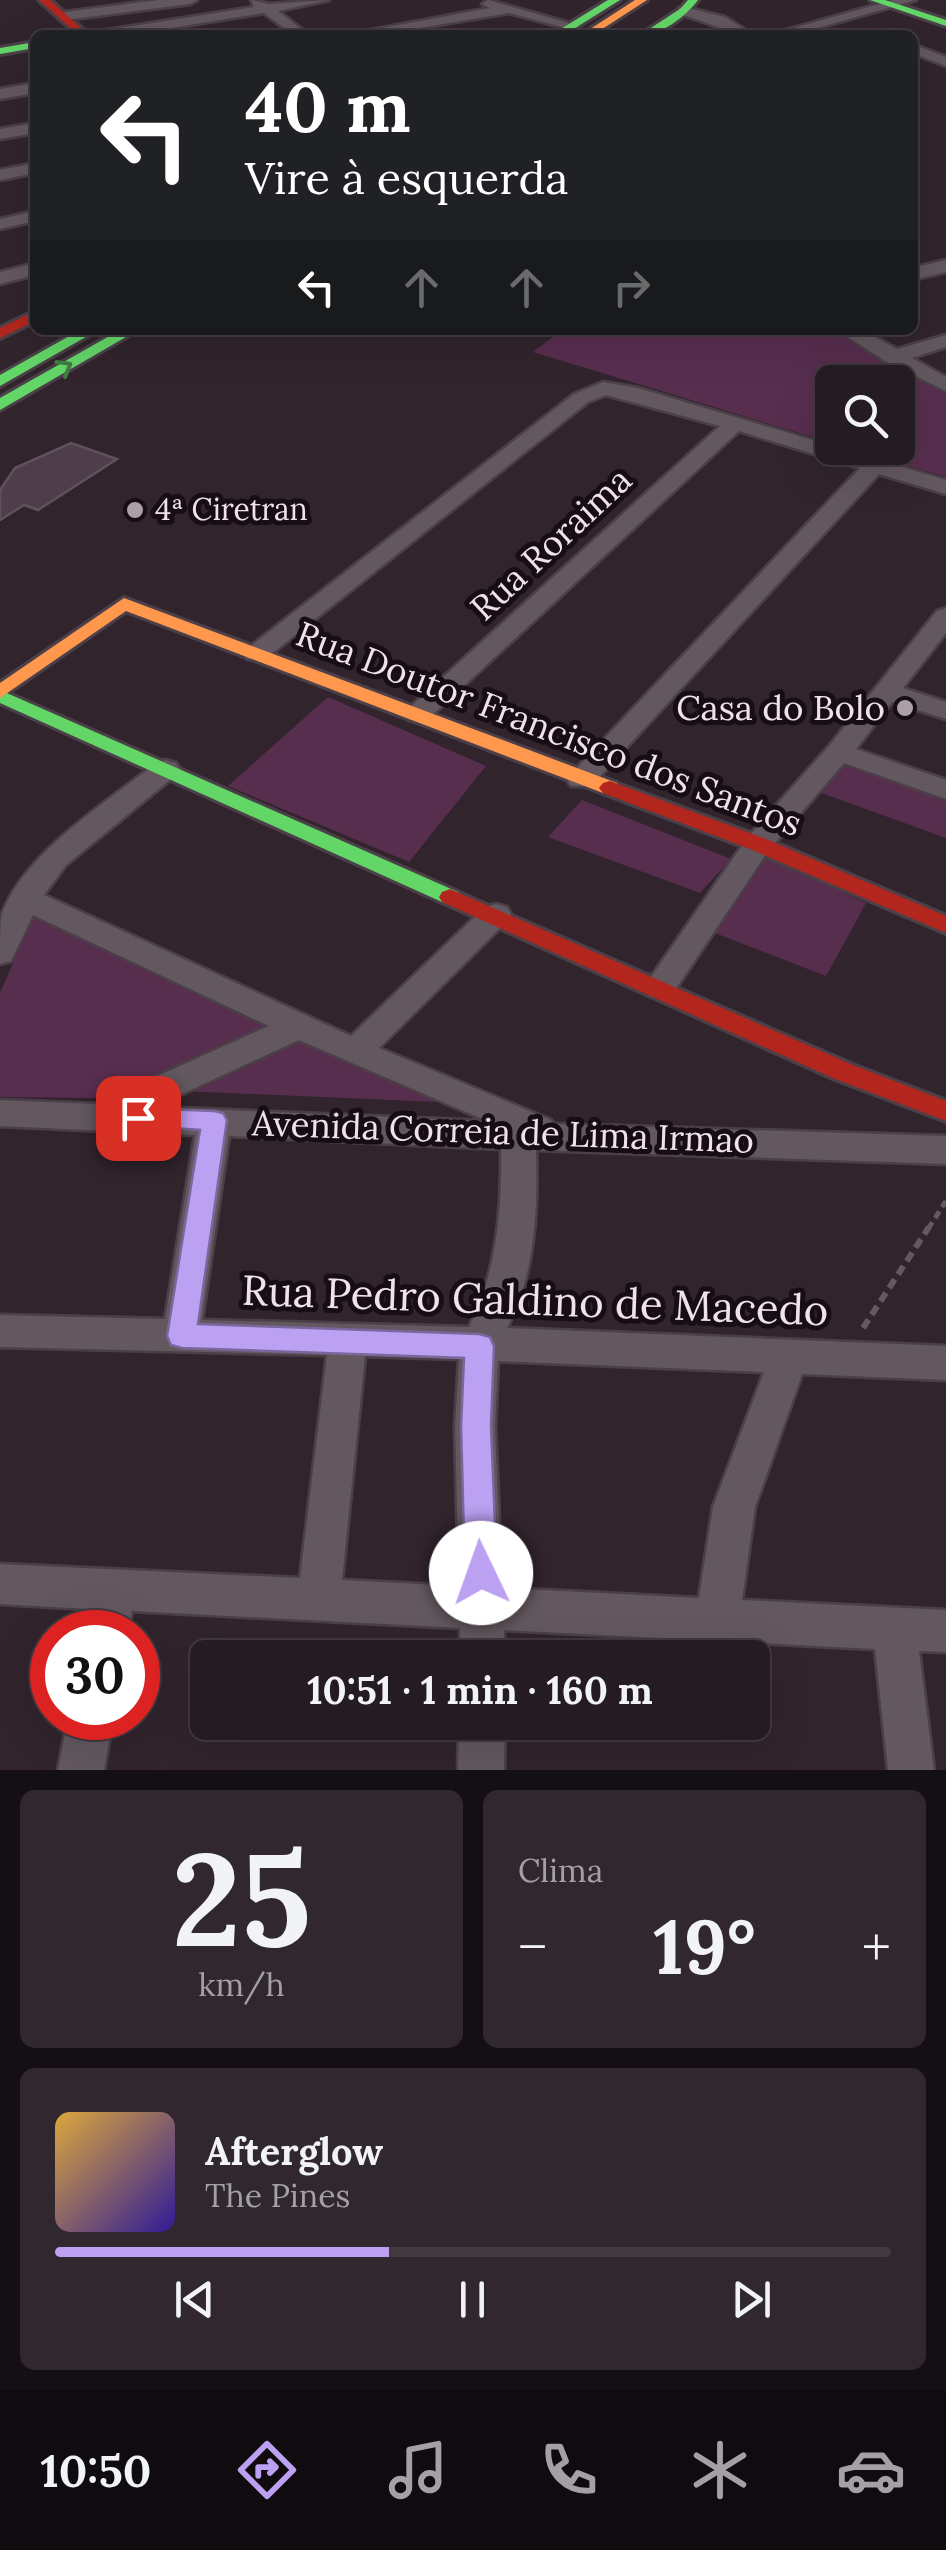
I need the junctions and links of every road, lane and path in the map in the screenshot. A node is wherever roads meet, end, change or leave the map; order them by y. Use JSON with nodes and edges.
{"nodes":[{"id":1,"x":44,"y":0,"type":"edge"},
{"id":2,"x":190,"y":0,"type":"edge"},
{"id":3,"x":322,"y":0,"type":"edge"},
{"id":4,"x":474,"y":0,"type":"edge"},
{"id":5,"x":615,"y":0,"type":"edge"},
{"id":6,"x":642,"y":0,"type":"edge"},
{"id":7,"x":892,"y":2,"type":"edge"},
{"id":8,"x":260,"y":4,"type":"edge"},
{"id":9,"x":682,"y":4,"type":"edge"},
{"id":10,"x":506,"y":10,"type":"junction"},
{"id":11,"x":65,"y":16,"type":"junction"},
{"id":12,"x":840,"y":18,"type":"junction"},
{"id":13,"x":946,"y":23,"type":"edge"},
{"id":14,"x":868,"y":29,"type":"dead end"},
{"id":15,"x":79,"y":30,"type":"edge"},
{"id":16,"x":174,"y":30,"type":"edge"},
{"id":17,"x":295,"y":30,"type":"edge"},
{"id":18,"x":394,"y":30,"type":"edge"},
{"id":19,"x":566,"y":30,"type":"edge"},
{"id":20,"x":575,"y":30,"type":"edge"},
{"id":21,"x":576,"y":30,"type":"edge"},
{"id":22,"x":627,"y":30,"type":"edge"},
{"id":23,"x":651,"y":30,"type":"edge"},
{"id":24,"x":738,"y":30,"type":"edge"},
{"id":25,"x":795,"y":30,"type":"edge"},
{"id":26,"x":30,"y":46,"type":"edge"},
{"id":27,"x":918,"y":50,"type":"edge"},
{"id":28,"x":0,"y":51,"type":"edge"},
{"id":29,"x":946,"y":62,"type":"edge"},
{"id":30,"x":30,"y":89,"type":"edge"},
{"id":31,"x":0,"y":94,"type":"edge"},
{"id":32,"x":30,"y":129,"type":"edge"},
{"id":33,"x":0,"y":134,"type":"edge"},
{"id":34,"x":30,"y":169,"type":"edge"},
{"id":35,"x":0,"y":175,"type":"edge"},
{"id":36,"x":30,"y":217,"type":"edge"},
{"id":37,"x":0,"y":224,"type":"edge"},
{"id":38,"x":946,"y":266,"type":"edge"},
{"id":39,"x":918,"y":273,"type":"edge"},
{"id":40,"x":30,"y":319,"type":"edge"},
{"id":41,"x":0,"y":334,"type":"edge"},
{"id":42,"x":39,"y":335,"type":"edge"},
{"id":43,"x":82,"y":335,"type":"edge"},
{"id":44,"x":122,"y":335,"type":"edge"},
{"id":45,"x":855,"y":335,"type":"edge"},
{"id":46,"x":946,"y":341,"type":"edge"},
{"id":47,"x":0,"y":356,"type":"edge"},
{"id":48,"x":892,"y":357,"type":"junction"},
{"id":49,"x":0,"y":381,"type":"edge"},
{"id":50,"x":946,"y":385,"type":"edge"},
{"id":51,"x":0,"y":405,"type":"edge"},
{"id":52,"x":732,"y":425,"type":"junction"},
{"id":53,"x":874,"y":466,"type":"junction"},
{"id":54,"x":946,"y":487,"type":"edge"},
{"id":55,"x":946,"y":616,"type":"edge"},
{"id":56,"x":256,"y":654,"type":"junction"},
{"id":57,"x":886,"y":691,"type":"junction"},
{"id":58,"x":0,"y":694,"type":"edge"},
{"id":59,"x":946,"y":711,"type":"edge"},
{"id":60,"x":418,"y":714,"type":"junction"},
{"id":61,"x":839,"y":752,"type":"junction"},
{"id":62,"x":166,"y":769,"type":"junction"},
{"id":63,"x":580,"y":780,"type":"junction"},
{"id":64,"x":946,"y":790,"type":"edge"},
{"id":65,"x":758,"y":844,"type":"junction"},
{"id":66,"x":25,"y":898,"type":"junction"},
{"id":67,"x":496,"y":914,"type":"junction"},
{"id":68,"x":946,"y":926,"type":"edge"},
{"id":69,"x":0,"y":953,"type":"edge"},
{"id":70,"x":660,"y":988,"type":"junction"},
{"id":71,"x":299,"y":1026,"type":"junction"},
{"id":72,"x":355,"y":1052,"type":"junction"},
{"id":73,"x":946,"y":1112,"type":"edge"},
{"id":74,"x":0,"y":1113,"type":"edge"},
{"id":75,"x":100,"y":1116,"type":"junction"},
{"id":76,"x":214,"y":1120,"type":"junction"},
{"id":77,"x":518,"y":1136,"type":"junction"},
{"id":78,"x":560,"y":1138,"type":"junction"},
{"id":79,"x":946,"y":1150,"type":"edge"},
{"id":80,"x":946,"y":1201,"type":"edge"},
{"id":81,"x":0,"y":1331,"type":"edge"},
{"id":82,"x":182,"y":1336,"type":"junction"},
{"id":83,"x":348,"y":1340,"type":"junction"},
{"id":84,"x":479,"y":1346,"type":"junction"},
{"id":85,"x":790,"y":1356,"type":"junction"},
{"id":86,"x":843,"y":1358,"type":"junction"},
{"id":87,"x":946,"y":1363,"type":"edge"},
{"id":88,"x":0,"y":1584,"type":"edge"},
{"id":89,"x":115,"y":1588,"type":"junction"},
{"id":90,"x":319,"y":1597,"type":"junction"},
{"id":91,"x":483,"y":1608,"type":"junction"},
{"id":92,"x":110,"y":1610,"type":"edge"},
{"id":93,"x":717,"y":1620,"type":"junction"},
{"id":94,"x":894,"y":1627,"type":"junction"},
{"id":95,"x":946,"y":1631,"type":"edge"},
{"id":96,"x":482,"y":1640,"type":"edge"},
{"id":97,"x":86,"y":1740,"type":"edge"},
{"id":98,"x":482,"y":1740,"type":"edge"},
{"id":99,"x":81,"y":1770,"type":"edge"},
{"id":100,"x":481,"y":1770,"type":"edge"},
{"id":101,"x":911,"y":1770,"type":"edge"}],
"edges":[{"from":1,"to":11,"type":"main road"},
{"from":2,"to":11,"type":"street"},
{"from":3,"to":8,"type":"street"},
{"from":4,"to":10,"type":"street"},
{"from":5,"to":20,"type":"main road"},
{"from":6,"to":21,"type":"main road"},
{"from":7,"to":12,"type":"street"},
{"from":7,"to":13,"type":"main road"},
{"from":8,"to":16,"type":"street"},
{"from":8,"to":17,"type":"street"},
{"from":9,"to":22,"type":"main road"},
{"from":9,"to":23,"type":"main road"},
{"from":9,"to":24,"type":"street"},
{"from":10,"to":18,"type":"street"},
{"from":10,"to":19,"type":"street"},
{"from":11,"to":15,"type":"main road"},
{"from":12,"to":14,"type":"street"},
{"from":12,"to":25,"type":"street"},
{"from":26,"to":28,"type":"main road"},
{"from":27,"to":29,"type":"street"},
{"from":30,"to":31,"type":"street"},
{"from":32,"to":33,"type":"street"},
{"from":34,"to":35,"type":"street"},
{"from":36,"to":37,"type":"street"},
{"from":38,"to":39,"type":"street"},
{"from":40,"to":41,"type":"main road"},
{"from":42,"to":47,"type":"main road"},
{"from":43,"to":49,"type":"main road"},
{"from":51,"to":44,"type":"main road","one_way":true},
{"from":45,"to":48,"type":"street"},
{"from":46,"to":48,"type":"street"},
{"from":48,"to":50,"type":"street"},
{"from":52,"to":53,"type":"street"},
{"from":52,"to":56,"type":"street"},
{"from":52,"to":60,"type":"street","name":"Rua Roraima"},
{"from":53,"to":54,"type":"street"},
{"from":53,"to":63,"type":"street"},
{"from":55,"to":57,"type":"street"},
{"from":56,"to":58,"type":"main road","name":"Rua Doutor Francisco dos Santos"},
{"from":56,"to":60,"type":"main road","name":"Rua Doutor Francisco dos Santos"},
{"from":57,"to":59,"type":"street"},
{"from":57,"to":61,"type":"street"},
{"from":58,"to":62,"type":"main road"},
{"from":60,"to":63,"type":"main road","name":"Rua Doutor Francisco dos Santos"},
{"from":61,"to":64,"type":"street"},
{"from":61,"to":65,"type":"street"},
{"from":62,"to":66,"type":"street"},
{"from":62,"to":67,"type":"main road"},
{"from":63,"to":65,"type":"main road","name":"Rua Doutor Francisco dos Santos"},
{"from":65,"to":68,"type":"main road","name":"Rua Doutor Francisco dos Santos"},
{"from":65,"to":70,"type":"street"},
{"from":66,"to":69,"type":"street"},
{"from":66,"to":71,"type":"street"},
{"from":67,"to":70,"type":"main road"},
{"from":67,"to":72,"type":"street"},
{"from":70,"to":73,"type":"main road"},
{"from":71,"to":72,"type":"street"},
{"from":71,"to":75,"type":"street"},
{"from":72,"to":78,"type":"street"},
{"from":74,"to":75,"type":"street","name":"Avenida Correia de Lima Irmao"},
{"from":75,"to":76,"type":"street","name":"Avenida Correia de Lima Irmao"},
{"from":76,"to":77,"type":"street","name":"Avenida Correia de Lima Irmao"},
{"from":76,"to":82,"type":"street"},
{"from":77,"to":78,"type":"street","name":"Avenida Correia de Lima Irmao"},
{"from":77,"to":84,"type":"street"},
{"from":78,"to":79,"type":"street","name":"Avenida Correia de Lima Irmao"},
{"from":80,"to":86,"type":"path"},
{"from":81,"to":82,"type":"street","name":"Rua Pedro Galdino de Macedo"},
{"from":82,"to":83,"type":"street","name":"Rua Pedro Galdino de Macedo"},
{"from":83,"to":84,"type":"street","name":"Rua Pedro Galdino de Macedo"},
{"from":83,"to":90,"type":"street"},
{"from":84,"to":85,"type":"street","name":"Rua Pedro Galdino de Macedo"},
{"from":84,"to":91,"type":"street"},
{"from":85,"to":86,"type":"street","name":"Rua Pedro Galdino de Macedo"},
{"from":85,"to":93,"type":"street"},
{"from":86,"to":87,"type":"street","name":"Rua Pedro Galdino de Macedo"},
{"from":88,"to":89,"type":"street"},
{"from":89,"to":90,"type":"street"},
{"from":89,"to":92,"type":"street"},
{"from":90,"to":91,"type":"street"},
{"from":91,"to":93,"type":"street"},
{"from":91,"to":96,"type":"street"},
{"from":93,"to":94,"type":"street"},
{"from":94,"to":95,"type":"street"},
{"from":94,"to":101,"type":"street"},
{"from":97,"to":99,"type":"street"},
{"from":98,"to":100,"type":"street"}]}
